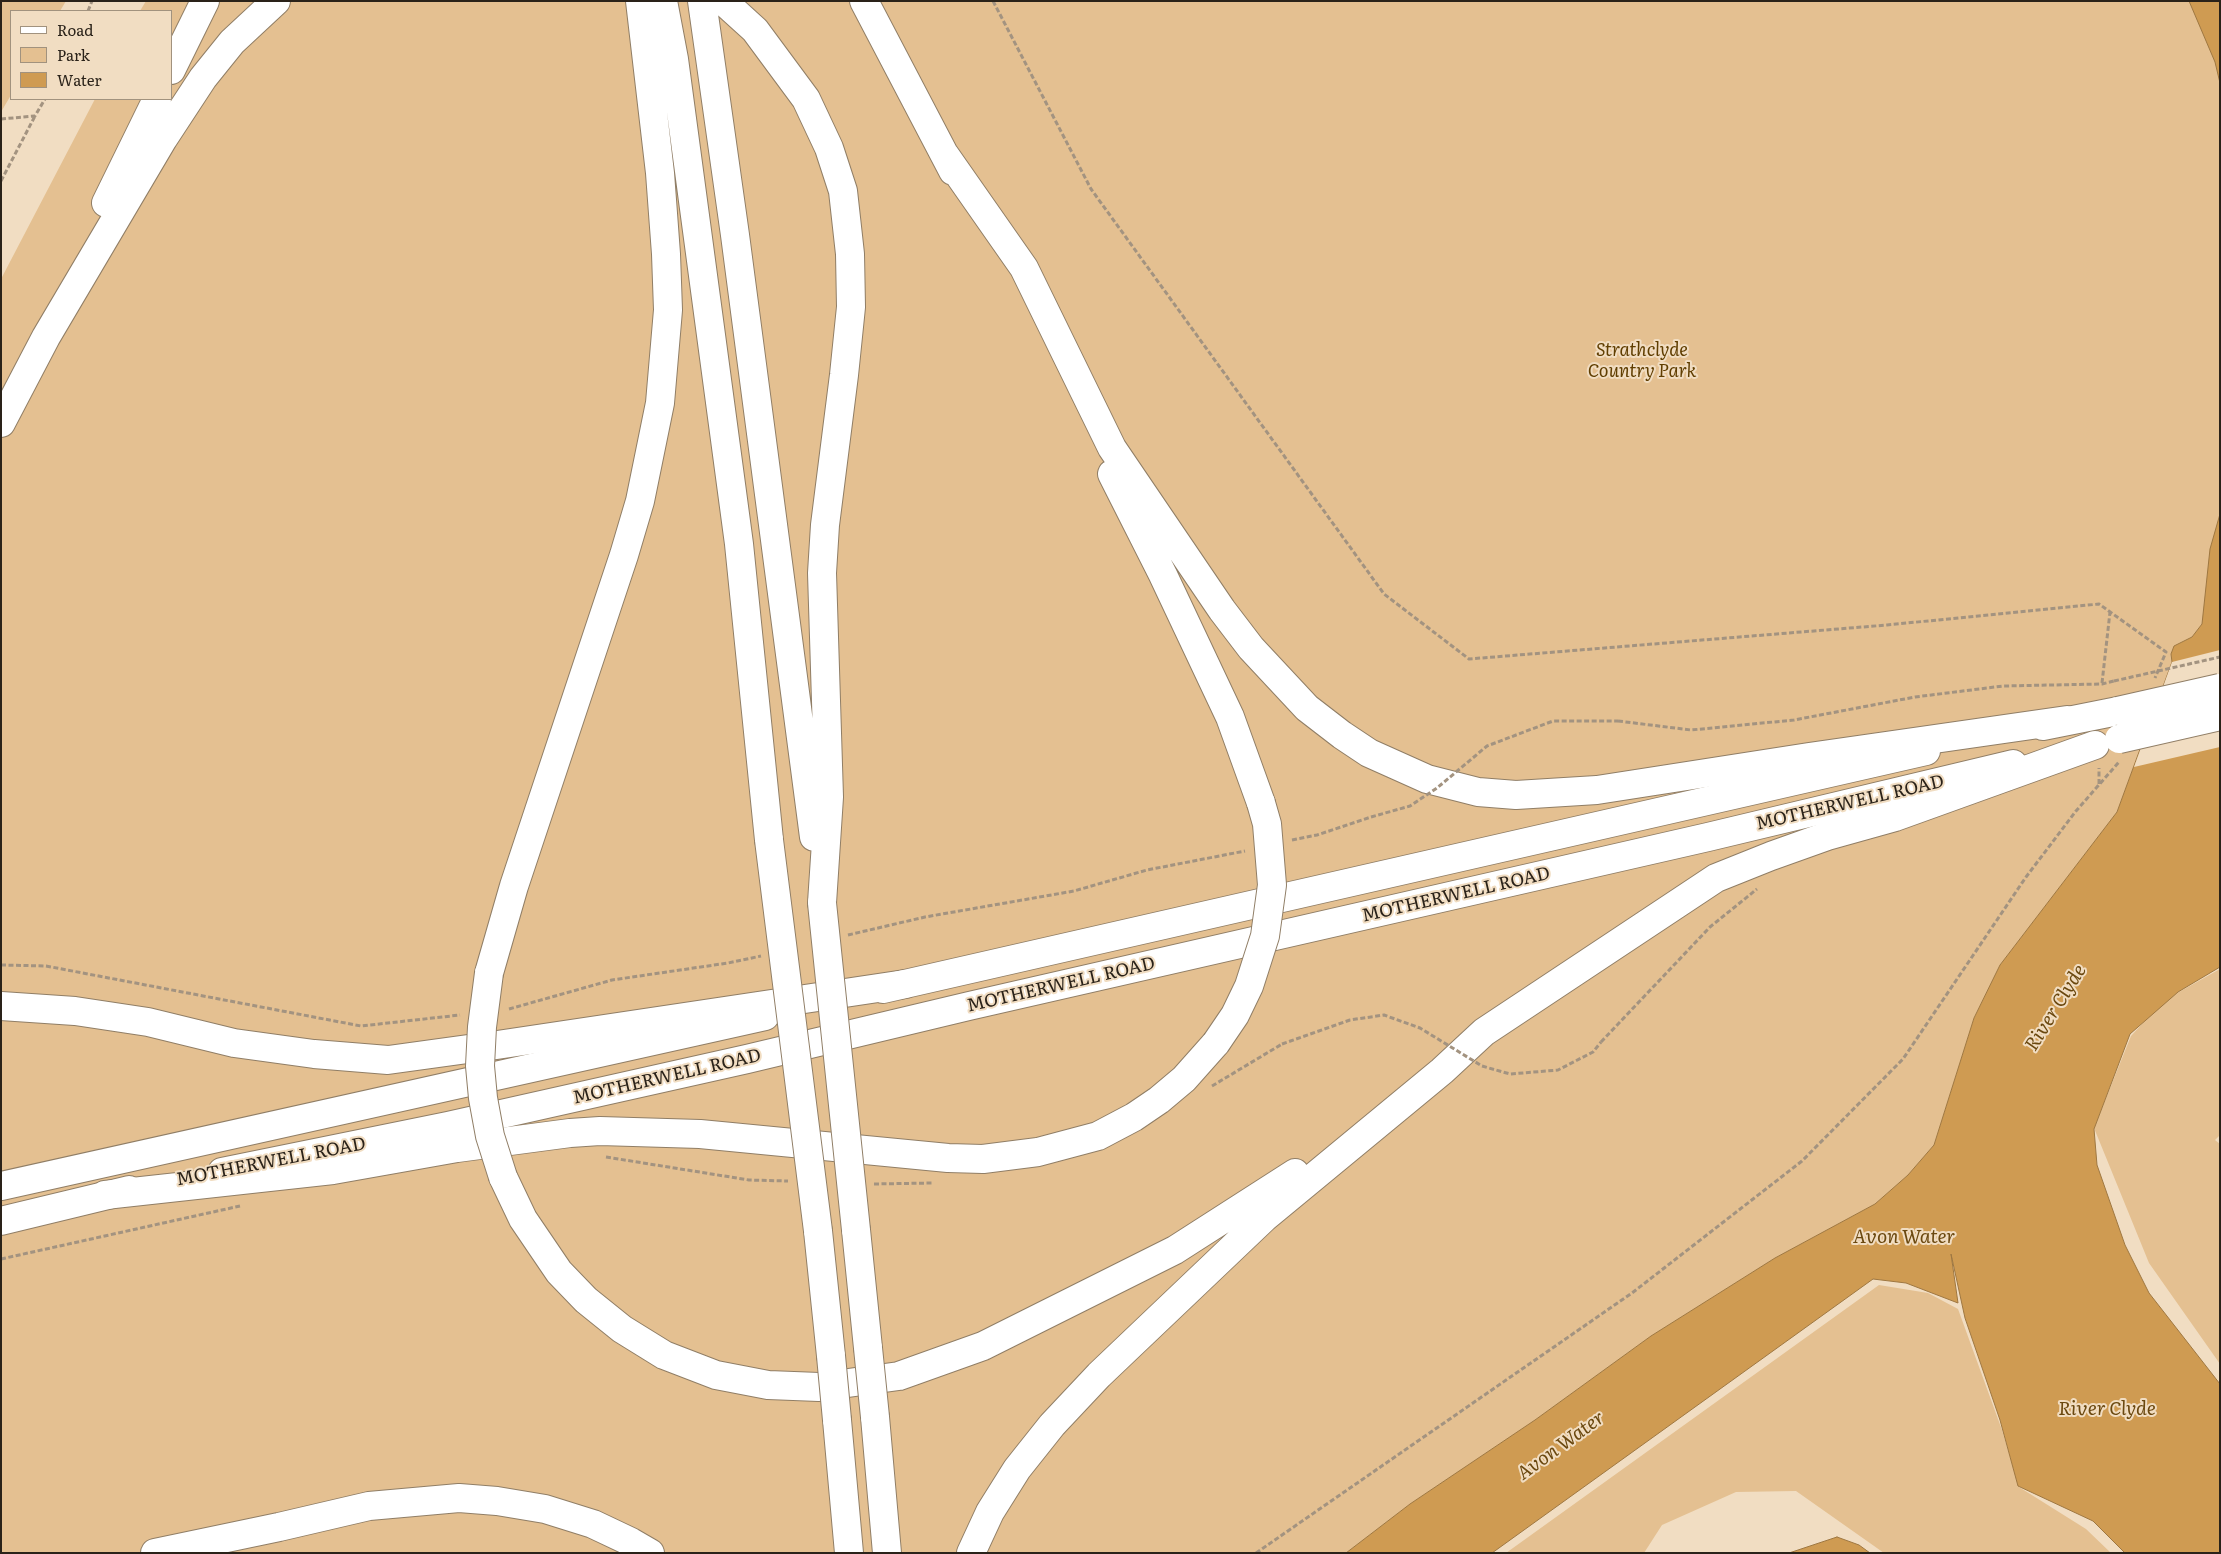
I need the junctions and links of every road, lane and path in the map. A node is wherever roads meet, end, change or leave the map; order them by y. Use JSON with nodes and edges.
{"nodes":[{"id":1,"x":205,"y":1,"type":"edge"},
{"id":2,"x":276,"y":1,"type":"edge"},
{"id":3,"x":640,"y":1,"type":"edge"},
{"id":4,"x":663,"y":1,"type":"edge"},
{"id":5,"x":864,"y":1,"type":"edge"},
{"id":6,"x":992,"y":1,"type":"edge"},
{"id":7,"x":710,"y":7,"type":"edge"},
{"id":8,"x":172,"y":68,"type":"edge"},
{"id":9,"x":44,"y":100,"type":"edge"},
{"id":10,"x":157,"y":100,"type":"edge"},
{"id":11,"x":35,"y":116,"type":"junction"},
{"id":12,"x":1,"y":119,"type":"edge"},
{"id":13,"x":945,"y":155,"type":"junction"},
{"id":14,"x":1,"y":181,"type":"edge"},
{"id":15,"x":46,"y":336,"type":"junction"},
{"id":16,"x":1,"y":423,"type":"edge"},
{"id":17,"x":2099,"y":604,"type":"dead end"},
{"id":18,"x":2110,"y":612,"type":"dead end"},
{"id":19,"x":2220,"y":656,"type":"edge"},
{"id":20,"x":2102,"y":684,"type":"junction"},
{"id":21,"x":2220,"y":688,"type":"edge"},
{"id":22,"x":2220,"y":716,"type":"edge"},
{"id":23,"x":2067,"y":720,"type":"junction"},
{"id":24,"x":2110,"y":752,"type":"junction"},
{"id":25,"x":2099,"y":785,"type":"dead end"},
{"id":26,"x":2076,"y":811,"type":"dead end"},
{"id":27,"x":1290,"y":841,"type":"dead end"},
{"id":28,"x":1254,"y":849,"type":"dead end"},
{"id":29,"x":1763,"y":884,"type":"dead end"},
{"id":30,"x":822,"y":902,"type":"junction"},
{"id":31,"x":840,"y":937,"type":"dead end"},
{"id":32,"x":766,"y":955,"type":"dead end"},
{"id":33,"x":1,"y":965,"type":"edge"},
{"id":34,"x":905,"y":984,"type":"junction"},
{"id":35,"x":1,"y":1006,"type":"edge"},
{"id":36,"x":505,"y":1010,"type":"dead end"},
{"id":37,"x":467,"y":1014,"type":"dead end"},
{"id":38,"x":1442,"y":1071,"type":"junction"},
{"id":39,"x":1206,"y":1089,"type":"dead end"},
{"id":40,"x":603,"y":1156,"type":"dead end"},
{"id":41,"x":788,"y":1181,"type":"dead end"},
{"id":42,"x":936,"y":1182,"type":"dead end"},
{"id":43,"x":868,"y":1184,"type":"dead end"},
{"id":44,"x":1,"y":1186,"type":"edge"},
{"id":45,"x":105,"y":1195,"type":"junction"},
{"id":46,"x":249,"y":1204,"type":"dead end"},
{"id":47,"x":1,"y":1221,"type":"edge"},
{"id":48,"x":1,"y":1259,"type":"edge"},
{"id":49,"x":279,"y":1527,"type":"junction"},
{"id":50,"x":154,"y":1553,"type":"edge"},
{"id":51,"x":191,"y":1553,"type":"edge"},
{"id":52,"x":650,"y":1553,"type":"edge"},
{"id":53,"x":849,"y":1553,"type":"edge"},
{"id":54,"x":888,"y":1553,"type":"edge"},
{"id":55,"x":972,"y":1553,"type":"edge"},
{"id":56,"x":1256,"y":1553,"type":"edge"}],
"edges":[{"from":1,"to":8,"type":"main road"},
{"from":2,"to":15,"type":"main road"},
{"from":3,"to":38,"type":"main road","bridge":true},
{"from":4,"to":53,"type":"main road","bridge":true},
{"from":5,"to":13,"type":"main road"},
{"from":6,"to":17,"type":"path"},
{"from":7,"to":30,"type":"main road"},
{"from":7,"to":30,"type":"main road"},
{"from":9,"to":11,"type":"path"},
{"from":10,"to":15,"type":"main road"},
{"from":11,"to":12,"type":"path"},
{"from":11,"to":14,"type":"path"},
{"from":13,"to":23,"type":"main road"},
{"from":13,"to":45,"type":"main road","bridge":true},
{"from":15,"to":16,"type":"main road"},
{"from":18,"to":20,"type":"path"},
{"from":19,"to":20,"type":"path","bridge":true},
{"from":20,"to":27,"type":"path","bridge":true},
{"from":21,"to":23,"type":"main road","name":"MOTHERWELL ROAD","bridge":true},
{"from":22,"to":24,"type":"main road","bridge":true},
{"from":23,"to":34,"type":"main road","name":"MOTHERWELL ROAD"},
{"from":24,"to":25,"type":"path"},
{"from":24,"to":38,"type":"main road"},
{"from":24,"to":45,"type":"main road","name":"MOTHERWELL ROAD"},
{"from":26,"to":56,"type":"path"},
{"from":28,"to":31,"type":"path"},
{"from":29,"to":39,"type":"path","bridge":true},
{"from":30,"to":54,"type":"main road","bridge":true},
{"from":32,"to":36,"type":"path"},
{"from":33,"to":37,"type":"path"},
{"from":34,"to":35,"type":"main road"},
{"from":34,"to":44,"type":"main road","name":"MOTHERWELL ROAD"},
{"from":38,"to":55,"type":"main road"},
{"from":40,"to":41,"type":"path"},
{"from":42,"to":43,"type":"path"},
{"from":45,"to":47,"type":"main road","name":"MOTHERWELL ROAD"},
{"from":46,"to":48,"type":"path"},
{"from":49,"to":50,"type":"main road"},
{"from":49,"to":51,"type":"main road"},
{"from":49,"to":52,"type":"main road"}]}
